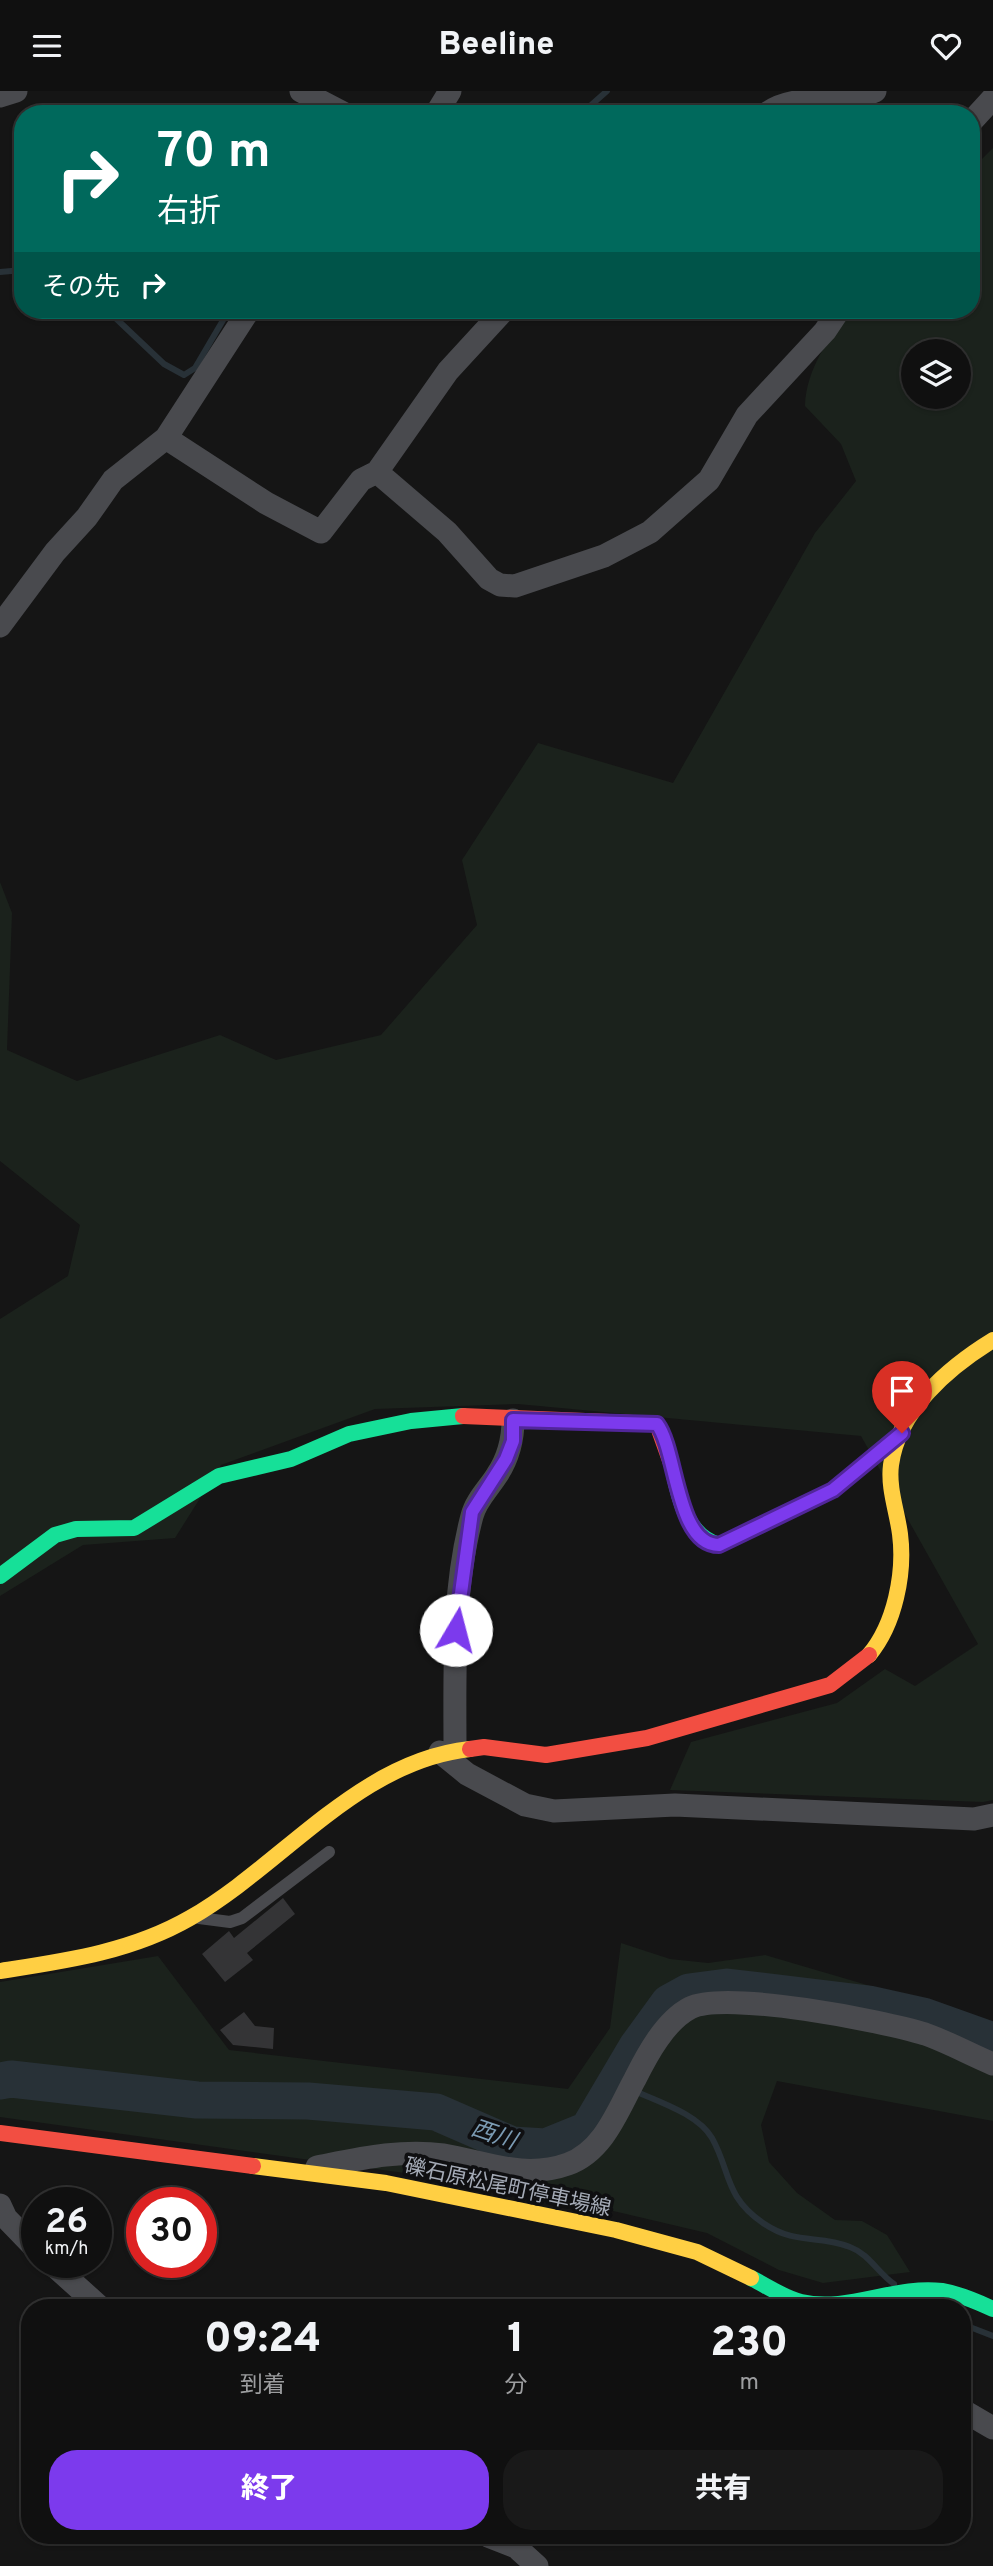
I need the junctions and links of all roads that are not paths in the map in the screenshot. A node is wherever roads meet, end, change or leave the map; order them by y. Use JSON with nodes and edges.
{"nodes":[{"id":1,"x":16,"y":91,"type":"edge"},
{"id":2,"x":301,"y":91,"type":"edge"},
{"id":3,"x":875,"y":91,"type":"edge"},
{"id":4,"x":0,"y":96,"type":"edge"},
{"id":5,"x":993,"y":98,"type":"edge"},
{"id":6,"x":328,"y":105,"type":"edge"},
{"id":7,"x":781,"y":105,"type":"edge"},
{"id":8,"x":980,"y":112,"type":"edge"},
{"id":9,"x":242,"y":319,"type":"edge"},
{"id":10,"x":496,"y":319,"type":"edge"},
{"id":11,"x":833,"y":319,"type":"edge"},
{"id":12,"x":166,"y":438,"type":"junction"},
{"id":13,"x":377,"y":472,"type":"junction"},
{"id":14,"x":3,"y":616,"type":"edge"},
{"id":15,"x":993,"y":1340,"type":"edge"},
{"id":16,"x":513,"y":1420,"type":"junction"},
{"id":17,"x":902,"y":1433,"type":"junction"},
{"id":18,"x":0,"y":1576,"type":"edge"},
{"id":19,"x":447,"y":1751,"type":"junction"},
{"id":20,"x":993,"y":1815,"type":"edge"},
{"id":21,"x":330,"y":1852,"type":"dead end"},
{"id":22,"x":192,"y":1917,"type":"junction"},
{"id":23,"x":0,"y":1971,"type":"edge"},
{"id":24,"x":993,"y":2064,"type":"edge"},
{"id":25,"x":1,"y":2135,"type":"edge"},
{"id":26,"x":300,"y":2171,"type":"junction"},
{"id":27,"x":0,"y":2205,"type":"edge"},
{"id":28,"x":21,"y":2233,"type":"edge"},
{"id":29,"x":68,"y":2278,"type":"edge"},
{"id":30,"x":91,"y":2299,"type":"edge"},
{"id":31,"x":791,"y":2299,"type":"edge"},
{"id":32,"x":868,"y":2299,"type":"edge"},
{"id":33,"x":993,"y":2309,"type":"edge"},
{"id":34,"x":971,"y":2415,"type":"edge"},
{"id":35,"x":993,"y":2428,"type":"edge"},
{"id":36,"x":508,"y":2544,"type":"edge"},
{"id":37,"x":537,"y":2566,"type":"edge"}],
"edges":[{"from":1,"to":4,"type":"street"},
{"from":2,"to":6,"type":"street"},
{"from":3,"to":7,"type":"street"},
{"from":5,"to":8,"type":"street"},
{"from":9,"to":12,"type":"street"},
{"from":10,"to":13,"type":"street"},
{"from":11,"to":13,"type":"street"},
{"from":12,"to":13,"type":"street"},
{"from":12,"to":14,"type":"street"},
{"from":15,"to":17,"type":"street"},
{"from":16,"to":17,"type":"street"},
{"from":16,"to":18,"type":"street"},
{"from":16,"to":19,"type":"street"},
{"from":17,"to":19,"type":"street"},
{"from":19,"to":20,"type":"street"},
{"from":19,"to":22,"type":"street"},
{"from":21,"to":22,"type":"lane"},
{"from":22,"to":23,"type":"street"},
{"from":24,"to":26,"type":"street"},
{"from":25,"to":26,"type":"street","name":"礫石原松尾町停車場線"},
{"from":26,"to":31,"type":"street","name":"礫石原松尾町停車場線"},
{"from":27,"to":28,"type":"street"},
{"from":29,"to":30,"type":"street"},
{"from":32,"to":33,"type":"street","name":"礫石原松尾町停車場線"},
{"from":34,"to":35,"type":"street"},
{"from":36,"to":37,"type":"street"}]}
